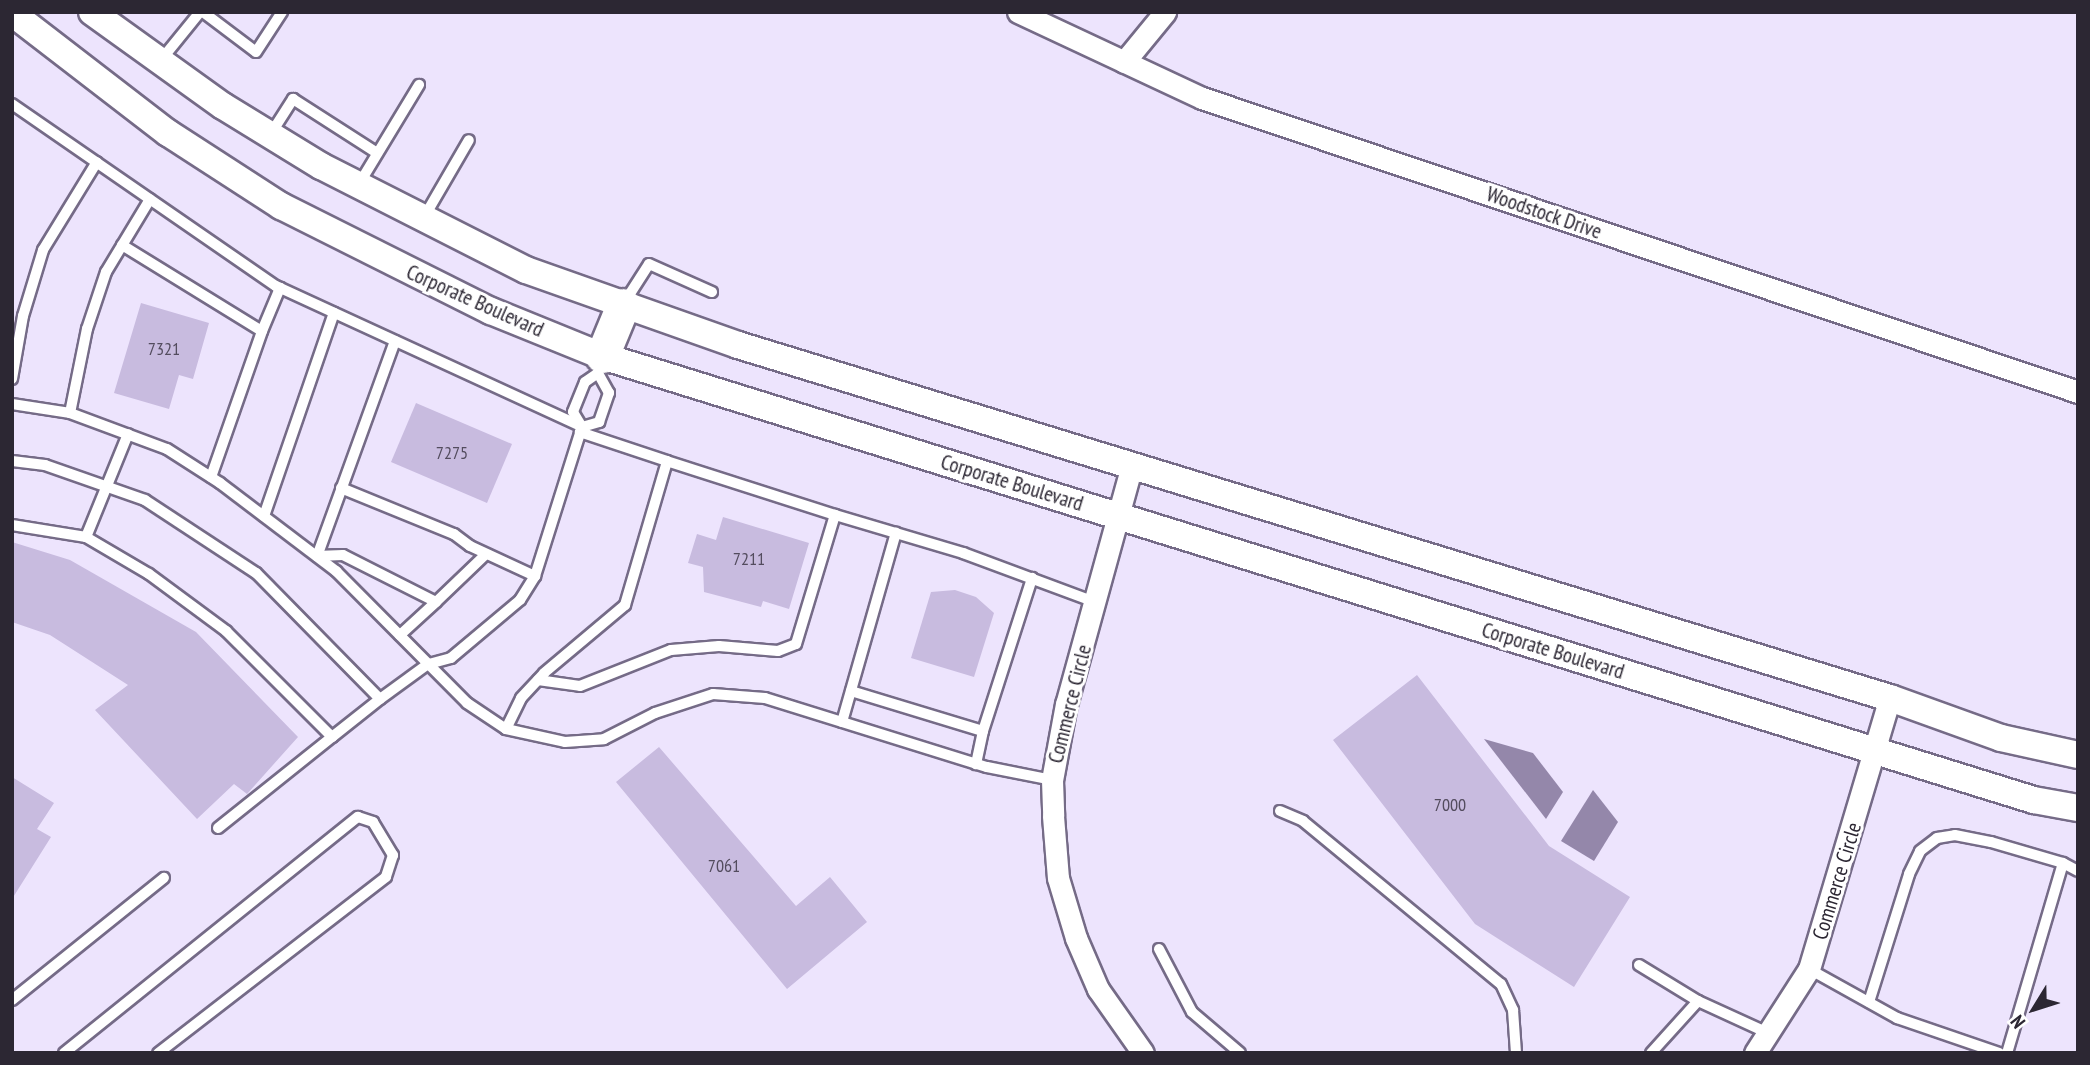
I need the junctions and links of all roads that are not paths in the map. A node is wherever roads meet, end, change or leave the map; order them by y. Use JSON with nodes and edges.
{"nodes":[{"id":1,"x":92,"y":12,"type":"edge"},
{"id":2,"x":201,"y":12,"type":"edge"},
{"id":3,"x":282,"y":12,"type":"edge"},
{"id":4,"x":1018,"y":12,"type":"edge"},
{"id":5,"x":1165,"y":12,"type":"edge"},
{"id":6,"x":12,"y":13,"type":"edge"},
{"id":7,"x":159,"y":62,"type":"junction"},
{"id":8,"x":1124,"y":62,"type":"junction"},
{"id":9,"x":419,"y":85,"type":"dead end"},
{"id":10,"x":12,"y":104,"type":"edge"},
{"id":11,"x":270,"y":135,"type":"junction"},
{"id":12,"x":470,"y":139,"type":"dead end"},
{"id":13,"x":377,"y":153,"type":"junction"},
{"id":14,"x":97,"y":162,"type":"junction"},
{"id":15,"x":357,"y":186,"type":"junction"},
{"id":16,"x":150,"y":199,"type":"junction"},
{"id":17,"x":422,"y":220,"type":"junction"},
{"id":18,"x":122,"y":245,"type":"junction"},
{"id":19,"x":280,"y":288,"type":"junction"},
{"id":20,"x":712,"y":292,"type":"dead end"},
{"id":21,"x":623,"y":305,"type":"junction"},
{"id":22,"x":334,"y":313,"type":"junction"},
{"id":23,"x":261,"y":331,"type":"junction"},
{"id":24,"x":395,"y":341,"type":"junction"},
{"id":25,"x":15,"y":344,"type":"edge"},
{"id":26,"x":600,"y":364,"type":"junction"},
{"id":27,"x":12,"y":379,"type":"edge"},
{"id":28,"x":2078,"y":392,"type":"edge"},
{"id":29,"x":12,"y":404,"type":"edge"},
{"id":30,"x":70,"y":413,"type":"junction"},
{"id":31,"x":581,"y":430,"type":"junction"},
{"id":32,"x":128,"y":434,"type":"junction"},
{"id":33,"x":12,"y":461,"type":"edge"},
{"id":34,"x":667,"y":461,"type":"junction"},
{"id":35,"x":1132,"y":465,"type":"junction"},
{"id":36,"x":211,"y":477,"type":"junction"},
{"id":37,"x":107,"y":487,"type":"junction"},
{"id":38,"x":341,"y":488,"type":"junction"},
{"id":39,"x":835,"y":515,"type":"junction"},
{"id":40,"x":264,"y":516,"type":"junction"},
{"id":41,"x":1121,"y":516,"type":"junction"},
{"id":42,"x":12,"y":524,"type":"edge"},
{"id":43,"x":896,"y":533,"type":"junction"},
{"id":44,"x":86,"y":537,"type":"junction"},
{"id":45,"x":486,"y":554,"type":"junction"},
{"id":46,"x":317,"y":556,"type":"junction"},
{"id":47,"x":535,"y":576,"type":"junction"},
{"id":48,"x":1032,"y":578,"type":"junction"},
{"id":49,"x":436,"y":602,"type":"junction"},
{"id":50,"x":1098,"y":603,"type":"junction"},
{"id":51,"x":400,"y":635,"type":"junction"},
{"id":52,"x":428,"y":664,"type":"junction"},
{"id":53,"x":538,"y":680,"type":"junction"},
{"id":54,"x":851,"y":691,"type":"junction"},
{"id":55,"x":1890,"y":698,"type":"junction"},
{"id":56,"x":380,"y":699,"type":"junction"},
{"id":57,"x":842,"y":722,"type":"junction"},
{"id":58,"x":506,"y":729,"type":"junction"},
{"id":59,"x":983,"y":731,"type":"junction"},
{"id":60,"x":332,"y":737,"type":"junction"},
{"id":61,"x":1877,"y":751,"type":"junction"},
{"id":62,"x":2078,"y":755,"type":"edge"},
{"id":63,"x":976,"y":764,"type":"junction"},
{"id":64,"x":1052,"y":780,"type":"junction"},
{"id":65,"x":2078,"y":808,"type":"edge"},
{"id":66,"x":1280,"y":811,"type":"dead end"},
{"id":67,"x":218,"y":828,"type":"dead end"},
{"id":68,"x":2063,"y":863,"type":"junction"},
{"id":69,"x":2078,"y":871,"type":"edge"},
{"id":70,"x":163,"y":878,"type":"dead end"},
{"id":71,"x":1159,"y":949,"type":"dead end"},
{"id":72,"x":1639,"y":965,"type":"dead end"},
{"id":73,"x":1809,"y":969,"type":"junction"},
{"id":74,"x":12,"y":1000,"type":"edge"},
{"id":75,"x":1698,"y":1001,"type":"junction"},
{"id":76,"x":1869,"y":1002,"type":"junction"},
{"id":77,"x":1770,"y":1034,"type":"junction"},
{"id":78,"x":64,"y":1053,"type":"edge"},
{"id":79,"x":158,"y":1053,"type":"edge"},
{"id":80,"x":1143,"y":1053,"type":"edge"},
{"id":81,"x":1240,"y":1053,"type":"edge"},
{"id":82,"x":1517,"y":1053,"type":"edge"},
{"id":83,"x":1651,"y":1053,"type":"edge"},
{"id":84,"x":1755,"y":1053,"type":"edge"},
{"id":85,"x":1999,"y":1053,"type":"edge"},
{"id":86,"x":2007,"y":1053,"type":"edge"}],
"edges":[{"from":1,"to":7,"type":"street"},
{"from":2,"to":3,"type":"lane"},
{"from":2,"to":7,"type":"lane"},
{"from":4,"to":8,"type":"street","name":"Woodstock Drive"},
{"from":5,"to":8,"type":"street"},
{"from":6,"to":26,"type":"street","name":"Corporate Boulevard"},
{"from":7,"to":11,"type":"street"},
{"from":8,"to":28,"type":"street","name":"Woodstock Drive"},
{"from":9,"to":13,"type":"lane"},
{"from":10,"to":14,"type":"lane"},
{"from":11,"to":13,"type":"lane"},
{"from":11,"to":15,"type":"street"},
{"from":12,"to":17,"type":"lane"},
{"from":13,"to":15,"type":"lane"},
{"from":14,"to":16,"type":"lane"},
{"from":14,"to":25,"type":"lane"},
{"from":15,"to":17,"type":"street"},
{"from":16,"to":18,"type":"lane"},
{"from":16,"to":19,"type":"lane"},
{"from":17,"to":21,"type":"street"},
{"from":18,"to":23,"type":"lane"},
{"from":18,"to":30,"type":"lane"},
{"from":19,"to":22,"type":"lane"},
{"from":19,"to":23,"type":"lane"},
{"from":20,"to":21,"type":"lane"},
{"from":21,"to":26,"type":"main road"},
{"from":21,"to":35,"type":"street"},
{"from":22,"to":24,"type":"lane"},
{"from":22,"to":40,"type":"lane"},
{"from":23,"to":36,"type":"lane"},
{"from":24,"to":31,"type":"lane"},
{"from":24,"to":38,"type":"lane"},
{"from":25,"to":27,"type":"lane"},
{"from":26,"to":31,"type":"lane"},
{"from":26,"to":31,"type":"lane"},
{"from":26,"to":41,"type":"street","name":"Corporate Boulevard"},
{"from":29,"to":30,"type":"lane"},
{"from":30,"to":32,"type":"lane"},
{"from":31,"to":34,"type":"lane"},
{"from":31,"to":47,"type":"lane"},
{"from":32,"to":36,"type":"lane"},
{"from":32,"to":37,"type":"lane"},
{"from":33,"to":37,"type":"lane"},
{"from":34,"to":39,"type":"lane"},
{"from":34,"to":53,"type":"lane"},
{"from":35,"to":41,"type":"street","name":"Commerce Circle"},
{"from":35,"to":55,"type":"street"},
{"from":36,"to":40,"type":"lane"},
{"from":37,"to":44,"type":"lane"},
{"from":37,"to":56,"type":"lane"},
{"from":38,"to":45,"type":"lane"},
{"from":38,"to":46,"type":"lane"},
{"from":39,"to":43,"type":"lane"},
{"from":39,"to":53,"type":"lane"},
{"from":40,"to":46,"type":"lane"},
{"from":41,"to":50,"type":"street","name":"Commerce Circle"},
{"from":41,"to":61,"type":"street","name":"Corporate Boulevard"},
{"from":42,"to":44,"type":"lane"},
{"from":43,"to":48,"type":"lane"},
{"from":43,"to":54,"type":"lane"},
{"from":44,"to":60,"type":"lane"},
{"from":45,"to":47,"type":"lane"},
{"from":45,"to":49,"type":"lane"},
{"from":46,"to":49,"type":"lane"},
{"from":46,"to":51,"type":"lane"},
{"from":47,"to":52,"type":"lane"},
{"from":48,"to":50,"type":"lane"},
{"from":48,"to":59,"type":"lane"},
{"from":49,"to":51,"type":"lane"},
{"from":50,"to":64,"type":"street","name":"Commerce Circle"},
{"from":51,"to":52,"type":"lane"},
{"from":52,"to":56,"type":"lane"},
{"from":52,"to":58,"type":"lane"},
{"from":53,"to":58,"type":"lane"},
{"from":54,"to":57,"type":"lane"},
{"from":54,"to":59,"type":"lane"},
{"from":55,"to":61,"type":"street","name":"Commerce Circle"},
{"from":55,"to":62,"type":"street"},
{"from":56,"to":60,"type":"lane"},
{"from":57,"to":58,"type":"lane"},
{"from":57,"to":63,"type":"lane"},
{"from":59,"to":63,"type":"lane"},
{"from":60,"to":67,"type":"lane"},
{"from":61,"to":65,"type":"street","name":"Corporate Boulevard"},
{"from":61,"to":73,"type":"street","name":"Commerce Circle"},
{"from":63,"to":64,"type":"lane"},
{"from":64,"to":80,"type":"street","name":"Commerce Circle"},
{"from":66,"to":82,"type":"lane"},
{"from":68,"to":69,"type":"lane"},
{"from":68,"to":76,"type":"lane"},
{"from":68,"to":86,"type":"lane"},
{"from":70,"to":74,"type":"lane"},
{"from":71,"to":81,"type":"lane"},
{"from":72,"to":75,"type":"lane"},
{"from":73,"to":76,"type":"lane"},
{"from":73,"to":77,"type":"street","name":"Commerce Circle"},
{"from":75,"to":77,"type":"lane"},
{"from":75,"to":83,"type":"lane"},
{"from":76,"to":85,"type":"lane"},
{"from":77,"to":84,"type":"street","name":"Commerce Circle"},
{"from":78,"to":79,"type":"lane"}]}
